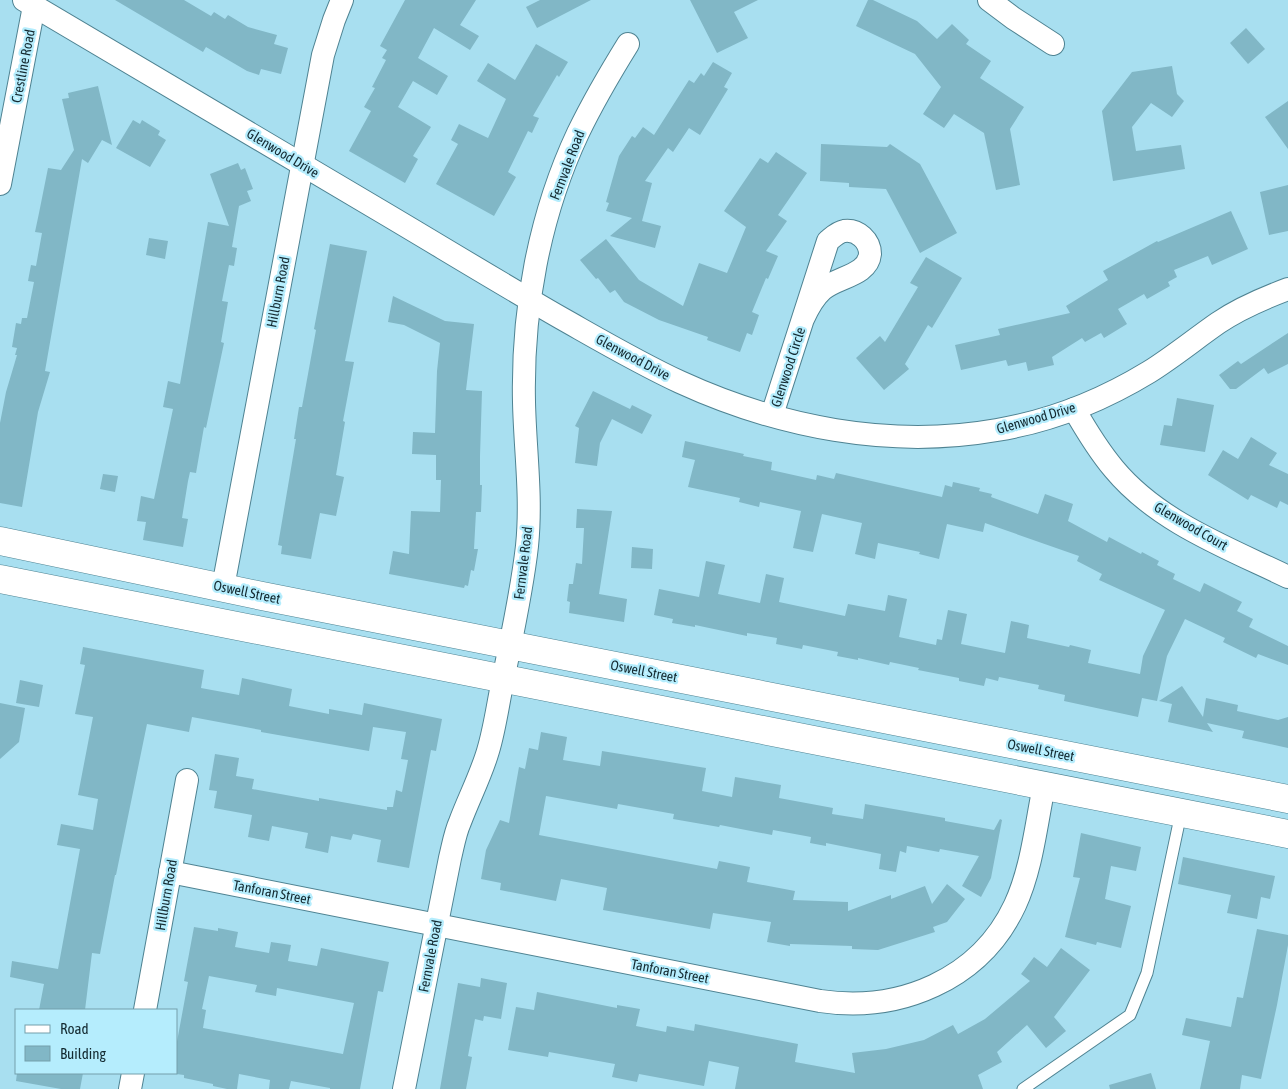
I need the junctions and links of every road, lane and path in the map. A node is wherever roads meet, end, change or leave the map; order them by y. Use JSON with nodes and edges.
{"nodes":[{"id":1,"x":342,"y":0,"type":"edge"},
{"id":2,"x":989,"y":0,"type":"edge"},
{"id":3,"x":29,"y":3,"type":"edge"},
{"id":4,"x":628,"y":44,"type":"dead end"},
{"id":5,"x":1053,"y":44,"type":"dead end"},
{"id":6,"x":302,"y":164,"type":"junction"},
{"id":7,"x":0,"y":184,"type":"edge"},
{"id":8,"x":1288,"y":289,"type":"edge"},
{"id":9,"x":530,"y":300,"type":"junction"},
{"id":10,"x":803,"y":319,"type":"dead end"},
{"id":11,"x":1074,"y":409,"type":"junction"},
{"id":12,"x":772,"y":415,"type":"junction"},
{"id":13,"x":0,"y":541,"type":"edge"},
{"id":14,"x":1288,"y":577,"type":"edge"},
{"id":15,"x":0,"y":579,"type":"edge"},
{"id":16,"x":223,"y":587,"type":"junction"},
{"id":17,"x":511,"y":644,"type":"junction"},
{"id":18,"x":503,"y":679,"type":"junction"},
{"id":19,"x":187,"y":780,"type":"dead end"},
{"id":20,"x":1044,"y":786,"type":"junction"},
{"id":21,"x":1288,"y":799,"type":"edge"},
{"id":22,"x":1181,"y":813,"type":"junction"},
{"id":23,"x":1288,"y":834,"type":"edge"},
{"id":24,"x":170,"y":872,"type":"junction"},
{"id":25,"x":436,"y":925,"type":"junction"},
{"id":26,"x":145,"y":1009,"type":"edge"},
{"id":27,"x":133,"y":1074,"type":"edge"},
{"id":28,"x":130,"y":1089,"type":"edge"},
{"id":29,"x":404,"y":1089,"type":"edge"},
{"id":30,"x":1023,"y":1089,"type":"edge"}],
"edges":[{"from":1,"to":6,"type":"street","name":"Hillburn Road"},
{"from":2,"to":5,"type":"street"},
{"from":3,"to":6,"type":"street","name":"Glenwood Drive"},
{"from":3,"to":7,"type":"street","name":"Crestline Road"},
{"from":4,"to":9,"type":"street","name":"Fernvale Road"},
{"from":6,"to":9,"type":"street","name":"Glenwood Drive"},
{"from":6,"to":16,"type":"street","name":"Hillburn Road"},
{"from":8,"to":11,"type":"street","name":"Glenwood Drive"},
{"from":9,"to":12,"type":"street","name":"Glenwood Drive"},
{"from":9,"to":17,"type":"street","name":"Fernvale Road"},
{"from":10,"to":12,"type":"street","name":"Glenwood Circle"},
{"from":11,"to":12,"type":"street","name":"Glenwood Drive"},
{"from":11,"to":14,"type":"street","name":"Glenwood Court"},
{"from":13,"to":16,"type":"main road","name":"Oswell Street"},
{"from":15,"to":18,"type":"main road"},
{"from":16,"to":17,"type":"main road","name":"Oswell Street"},
{"from":17,"to":18,"type":"street","name":"Fernvale Road"},
{"from":17,"to":21,"type":"main road","name":"Oswell Street"},
{"from":18,"to":20,"type":"main road"},
{"from":18,"to":25,"type":"street","name":"Fernvale Road"},
{"from":19,"to":24,"type":"street","name":"Hillburn Road"},
{"from":20,"to":22,"type":"main road"},
{"from":20,"to":25,"type":"street","name":"Tanforan Street"},
{"from":22,"to":23,"type":"main road"},
{"from":22,"to":30,"type":"lane"},
{"from":24,"to":25,"type":"street","name":"Tanforan Street"},
{"from":24,"to":26,"type":"street","name":"Hillburn Road"},
{"from":25,"to":29,"type":"street","name":"Fernvale Road"},
{"from":27,"to":28,"type":"street"}]}
